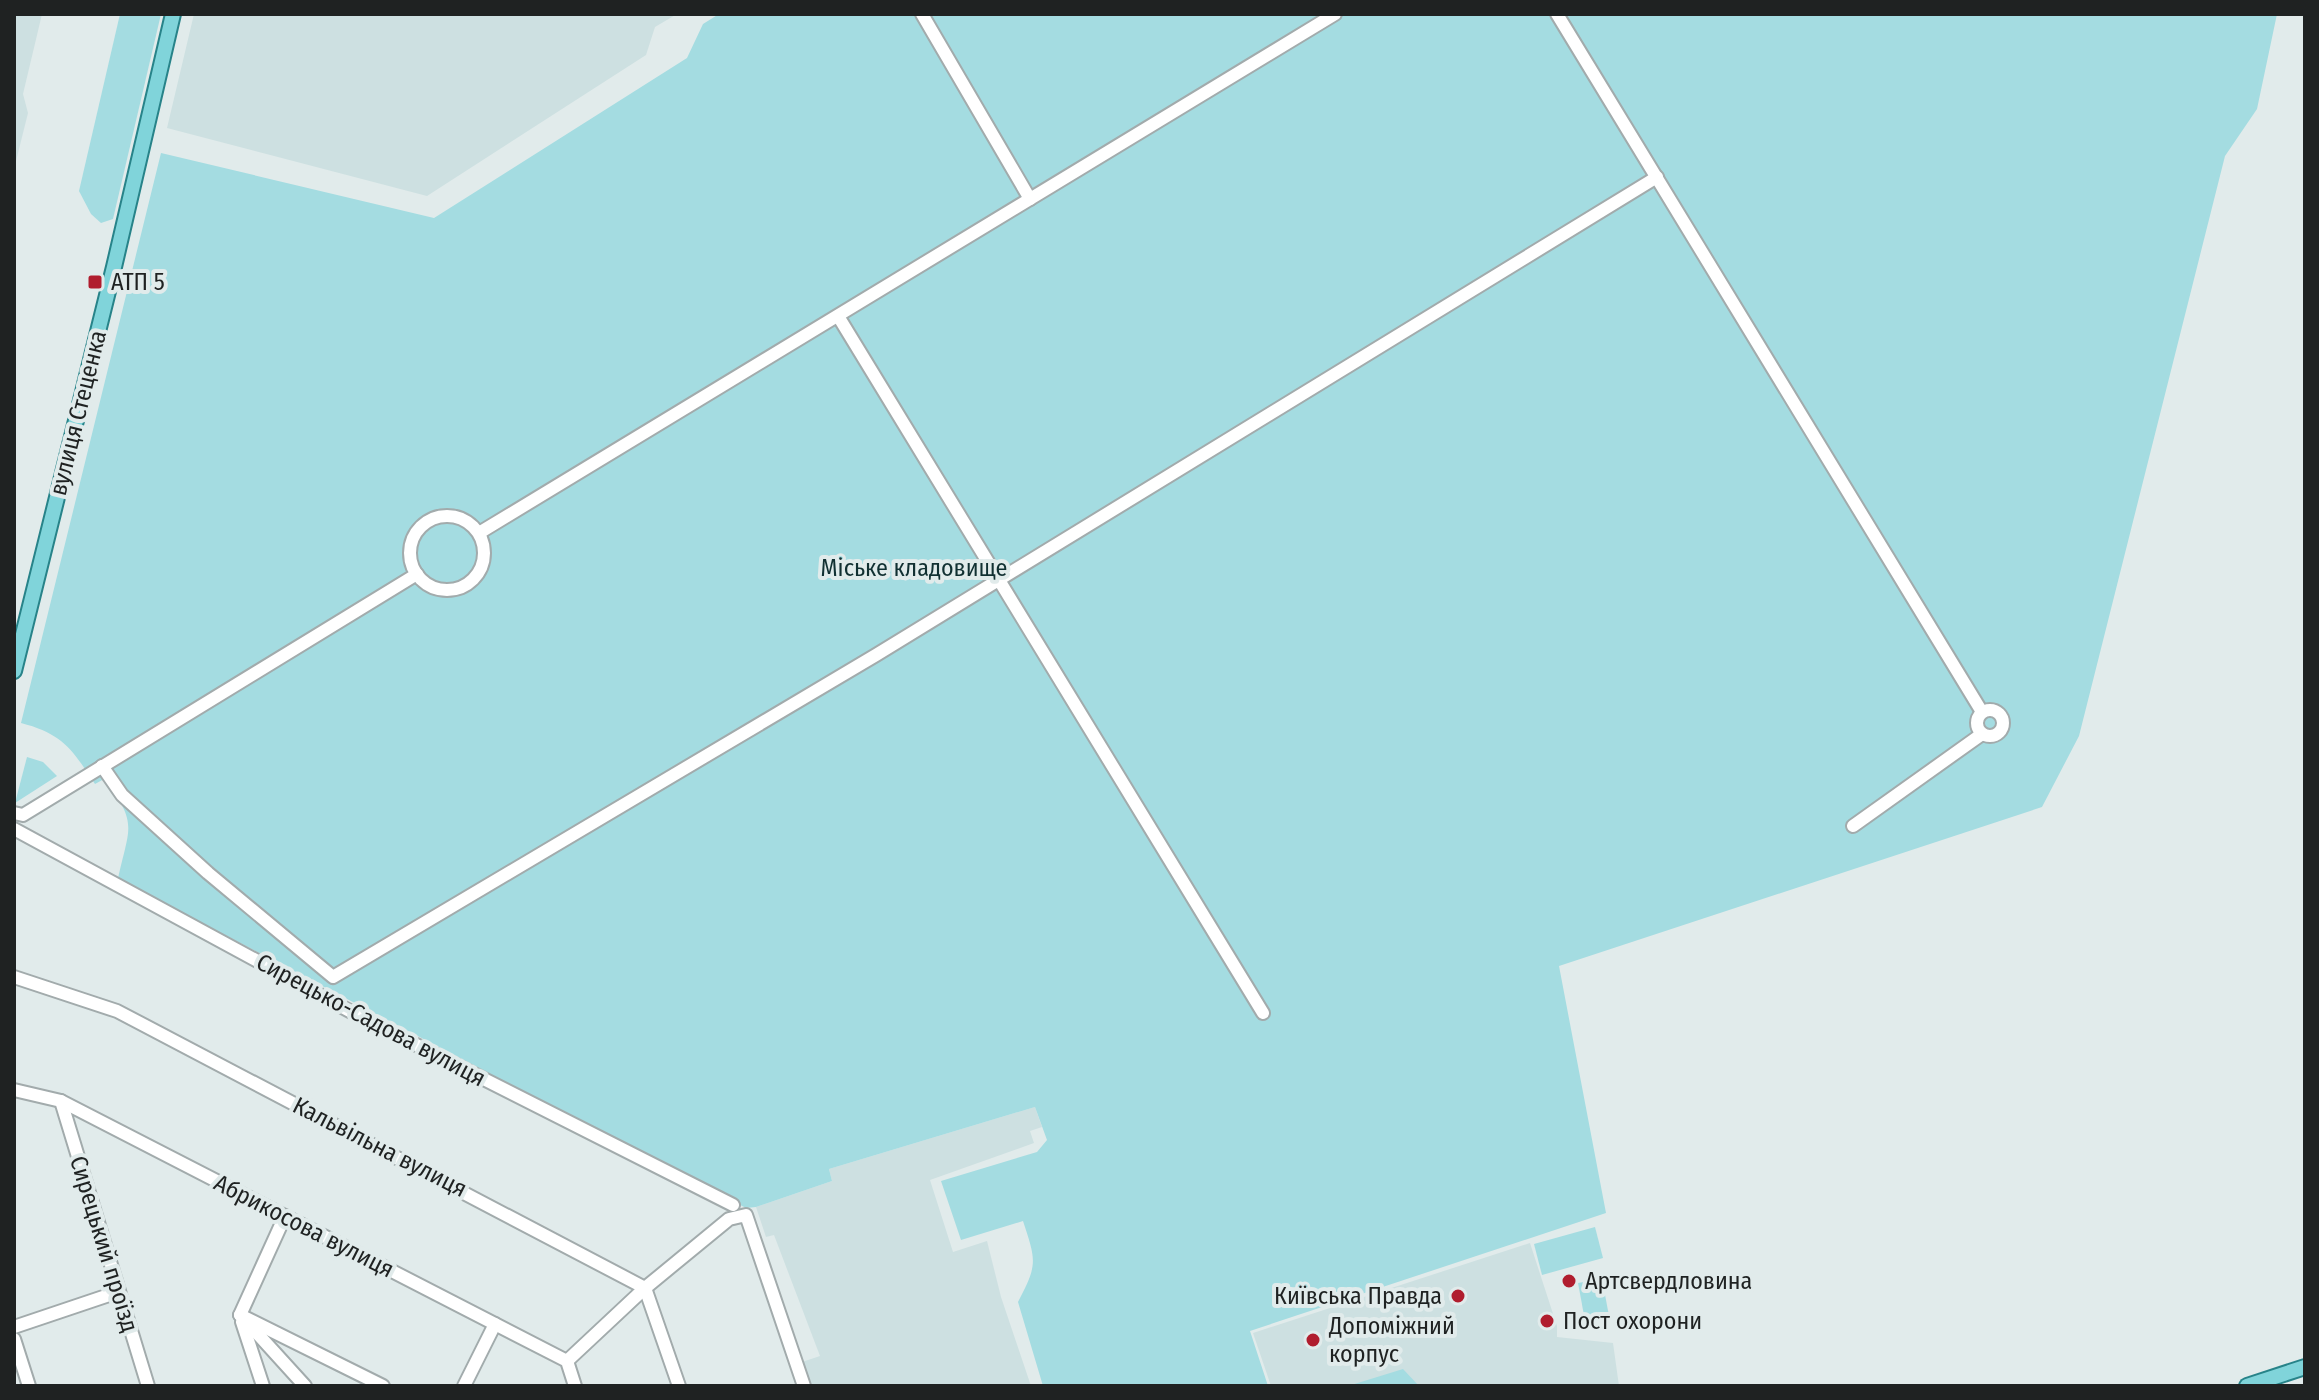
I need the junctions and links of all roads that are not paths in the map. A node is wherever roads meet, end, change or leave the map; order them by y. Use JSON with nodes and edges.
{"nodes":[{"id":1,"x":173,"y":14,"type":"edge"},
{"id":2,"x":922,"y":14,"type":"edge"},
{"id":3,"x":1308,"y":14,"type":"edge"},
{"id":4,"x":1335,"y":14,"type":"edge"},
{"id":5,"x":1557,"y":14,"type":"edge"},
{"id":6,"x":1307,"y":30,"type":"junction"},
{"id":7,"x":1657,"y":177,"type":"junction"},
{"id":8,"x":1030,"y":199,"type":"junction"},
{"id":9,"x":838,"y":316,"type":"junction"},
{"id":10,"x":479,"y":533,"type":"junction"},
{"id":11,"x":417,"y":574,"type":"junction"},
{"id":12,"x":1000,"y":578,"type":"junction"},
{"id":13,"x":14,"y":671,"type":"edge"},
{"id":14,"x":1982,"y":712,"type":"junction"},
{"id":15,"x":1982,"y":734,"type":"junction"},
{"id":16,"x":102,"y":766,"type":"junction"},
{"id":17,"x":14,"y":813,"type":"edge"},
{"id":18,"x":1853,"y":826,"type":"dead end"},
{"id":19,"x":14,"y":829,"type":"edge"},
{"id":20,"x":14,"y":977,"type":"edge"},
{"id":21,"x":1263,"y":1013,"type":"dead end"},
{"id":22,"x":14,"y":1090,"type":"edge"},
{"id":23,"x":61,"y":1101,"type":"junction"},
{"id":24,"x":733,"y":1205,"type":"dead end"},
{"id":25,"x":285,"y":1216,"type":"junction"},
{"id":26,"x":645,"y":1288,"type":"junction"},
{"id":27,"x":118,"y":1292,"type":"junction"},
{"id":28,"x":240,"y":1315,"type":"junction"},
{"id":29,"x":495,"y":1324,"type":"junction"},
{"id":30,"x":14,"y":1327,"type":"edge"},
{"id":31,"x":14,"y":1339,"type":"edge"},
{"id":32,"x":567,"y":1361,"type":"junction"},
{"id":33,"x":2305,"y":1367,"type":"edge"},
{"id":34,"x":29,"y":1386,"type":"edge"},
{"id":35,"x":148,"y":1386,"type":"edge"},
{"id":36,"x":263,"y":1386,"type":"edge"},
{"id":37,"x":305,"y":1386,"type":"edge"},
{"id":38,"x":383,"y":1386,"type":"edge"},
{"id":39,"x":464,"y":1386,"type":"edge"},
{"id":40,"x":575,"y":1386,"type":"edge"},
{"id":41,"x":679,"y":1386,"type":"edge"},
{"id":42,"x":804,"y":1386,"type":"edge"},
{"id":43,"x":2247,"y":1386,"type":"edge"}],
"edges":[{"from":1,"to":13,"type":"main road","name":"вулиця Стеценка"},
{"from":2,"to":8,"type":"street"},
{"from":3,"to":6,"type":"street"},
{"from":4,"to":6,"type":"street"},
{"from":5,"to":7,"type":"street"},
{"from":6,"to":8,"type":"street"},
{"from":7,"to":12,"type":"street"},
{"from":7,"to":14,"type":"street"},
{"from":8,"to":9,"type":"street"},
{"from":9,"to":10,"type":"street"},
{"from":9,"to":12,"type":"street"},
{"from":10,"to":11,"type":"street"},
{"from":10,"to":11,"type":"street"},
{"from":11,"to":16,"type":"street"},
{"from":12,"to":16,"type":"street"},
{"from":12,"to":21,"type":"street"},
{"from":14,"to":15,"type":"street"},
{"from":14,"to":15,"type":"street"},
{"from":15,"to":18,"type":"street"},
{"from":16,"to":17,"type":"street"},
{"from":19,"to":24,"type":"street","name":"Сирецько-Садова вулиця"},
{"from":20,"to":26,"type":"street","name":"Кальвільна вулиця"},
{"from":22,"to":23,"type":"street","name":"Абрикосова вулиця"},
{"from":23,"to":25,"type":"street","name":"Абрикосова вулиця"},
{"from":23,"to":27,"type":"street","name":"Сирецький проїзд"},
{"from":25,"to":28,"type":"street"},
{"from":25,"to":29,"type":"street","name":"Абрикосова вулиця"},
{"from":26,"to":32,"type":"street"},
{"from":26,"to":41,"type":"street"},
{"from":26,"to":42,"type":"street"},
{"from":27,"to":30,"type":"street"},
{"from":27,"to":35,"type":"street","name":"Сирецький проїзд"},
{"from":28,"to":36,"type":"street"},
{"from":28,"to":37,"type":"street"},
{"from":28,"to":38,"type":"street"},
{"from":29,"to":32,"type":"street","name":"Абрикосова вулиця"},
{"from":29,"to":39,"type":"street"},
{"from":31,"to":34,"type":"street"},
{"from":32,"to":40,"type":"street"},
{"from":33,"to":43,"type":"main road"}]}
